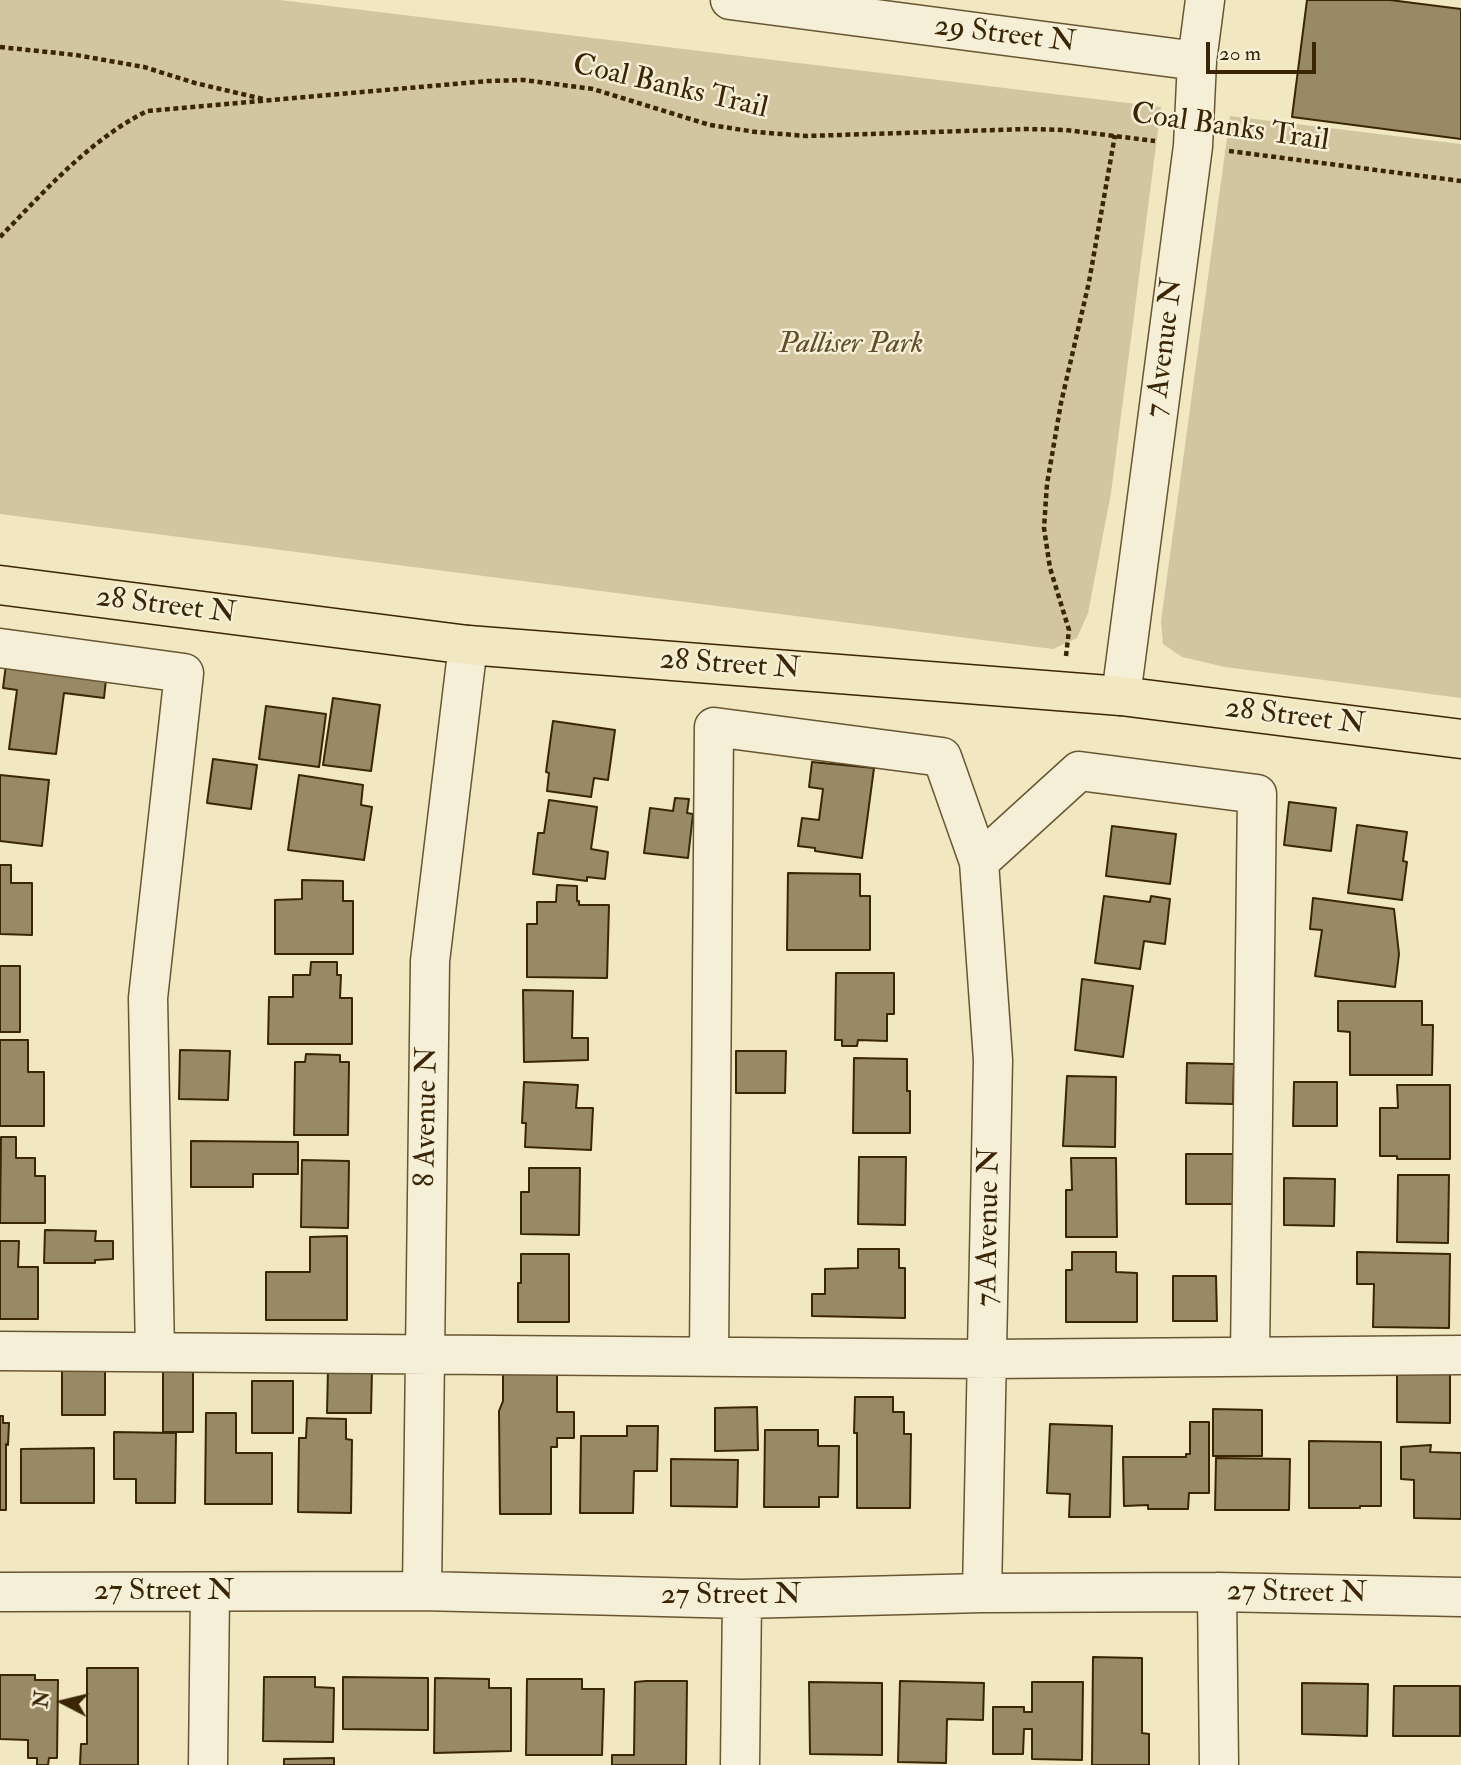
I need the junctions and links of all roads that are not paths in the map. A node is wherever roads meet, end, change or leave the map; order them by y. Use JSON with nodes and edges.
{"nodes":[{"id":1,"x":730,"y":0,"type":"edge"},
{"id":2,"x":1205,"y":0,"type":"edge"},
{"id":3,"x":1197,"y":61,"type":"junction"},
{"id":4,"x":0,"y":585,"type":"edge"},
{"id":5,"x":468,"y":645,"type":"junction"},
{"id":6,"x":0,"y":648,"type":"edge"},
{"id":7,"x":1121,"y":696,"type":"junction"},
{"id":8,"x":1461,"y":738,"type":"edge"},
{"id":9,"x":979,"y":862,"type":"junction"},
{"id":10,"x":0,"y":1351,"type":"edge"},
{"id":11,"x":155,"y":1352,"type":"junction"},
{"id":12,"x":425,"y":1354,"type":"junction"},
{"id":13,"x":1461,"y":1355,"type":"edge"},
{"id":14,"x":709,"y":1356,"type":"junction"},
{"id":15,"x":1250,"y":1356,"type":"junction"},
{"id":16,"x":987,"y":1359,"type":"junction"},
{"id":17,"x":422,"y":1591,"type":"junction"},
{"id":18,"x":0,"y":1592,"type":"edge"},
{"id":19,"x":982,"y":1592,"type":"junction"},
{"id":20,"x":1217,"y":1592,"type":"junction"},
{"id":21,"x":211,"y":1593,"type":"junction"},
{"id":22,"x":1461,"y":1597,"type":"edge"},
{"id":23,"x":741,"y":1599,"type":"junction"},
{"id":24,"x":208,"y":1765,"type":"edge"},
{"id":25,"x":740,"y":1765,"type":"edge"},
{"id":26,"x":1219,"y":1765,"type":"edge"}],
"edges":[{"from":1,"to":3,"type":"street","name":"29 Street N"},
{"from":2,"to":3,"type":"street","name":"7 Avenue N"},
{"from":3,"to":7,"type":"street","name":"7 Avenue N"},
{"from":4,"to":5,"type":"main road","name":"28 Street N"},
{"from":5,"to":7,"type":"main road","name":"28 Street N"},
{"from":5,"to":12,"type":"street","name":"8 Avenue N"},
{"from":6,"to":11,"type":"street"},
{"from":7,"to":8,"type":"main road","name":"28 Street N"},
{"from":9,"to":14,"type":"street","name":"7A Avenue N"},
{"from":9,"to":15,"type":"street"},
{"from":9,"to":16,"type":"street","name":"7A Avenue N"},
{"from":10,"to":11,"type":"street"},
{"from":11,"to":12,"type":"street"},
{"from":12,"to":14,"type":"street"},
{"from":12,"to":17,"type":"street","name":"8 Avenue N"},
{"from":13,"to":15,"type":"street"},
{"from":14,"to":16,"type":"street"},
{"from":15,"to":16,"type":"street"},
{"from":16,"to":19,"type":"street","name":"7A Avenue N"},
{"from":17,"to":21,"type":"street","name":"27 Street N"},
{"from":17,"to":23,"type":"street","name":"27 Street N"},
{"from":18,"to":21,"type":"street","name":"27 Street N"},
{"from":19,"to":20,"type":"street","name":"27 Street N"},
{"from":19,"to":23,"type":"street","name":"27 Street N"},
{"from":20,"to":22,"type":"street","name":"27 Street N"},
{"from":20,"to":26,"type":"street"},
{"from":21,"to":24,"type":"street"},
{"from":23,"to":25,"type":"street"}]}
